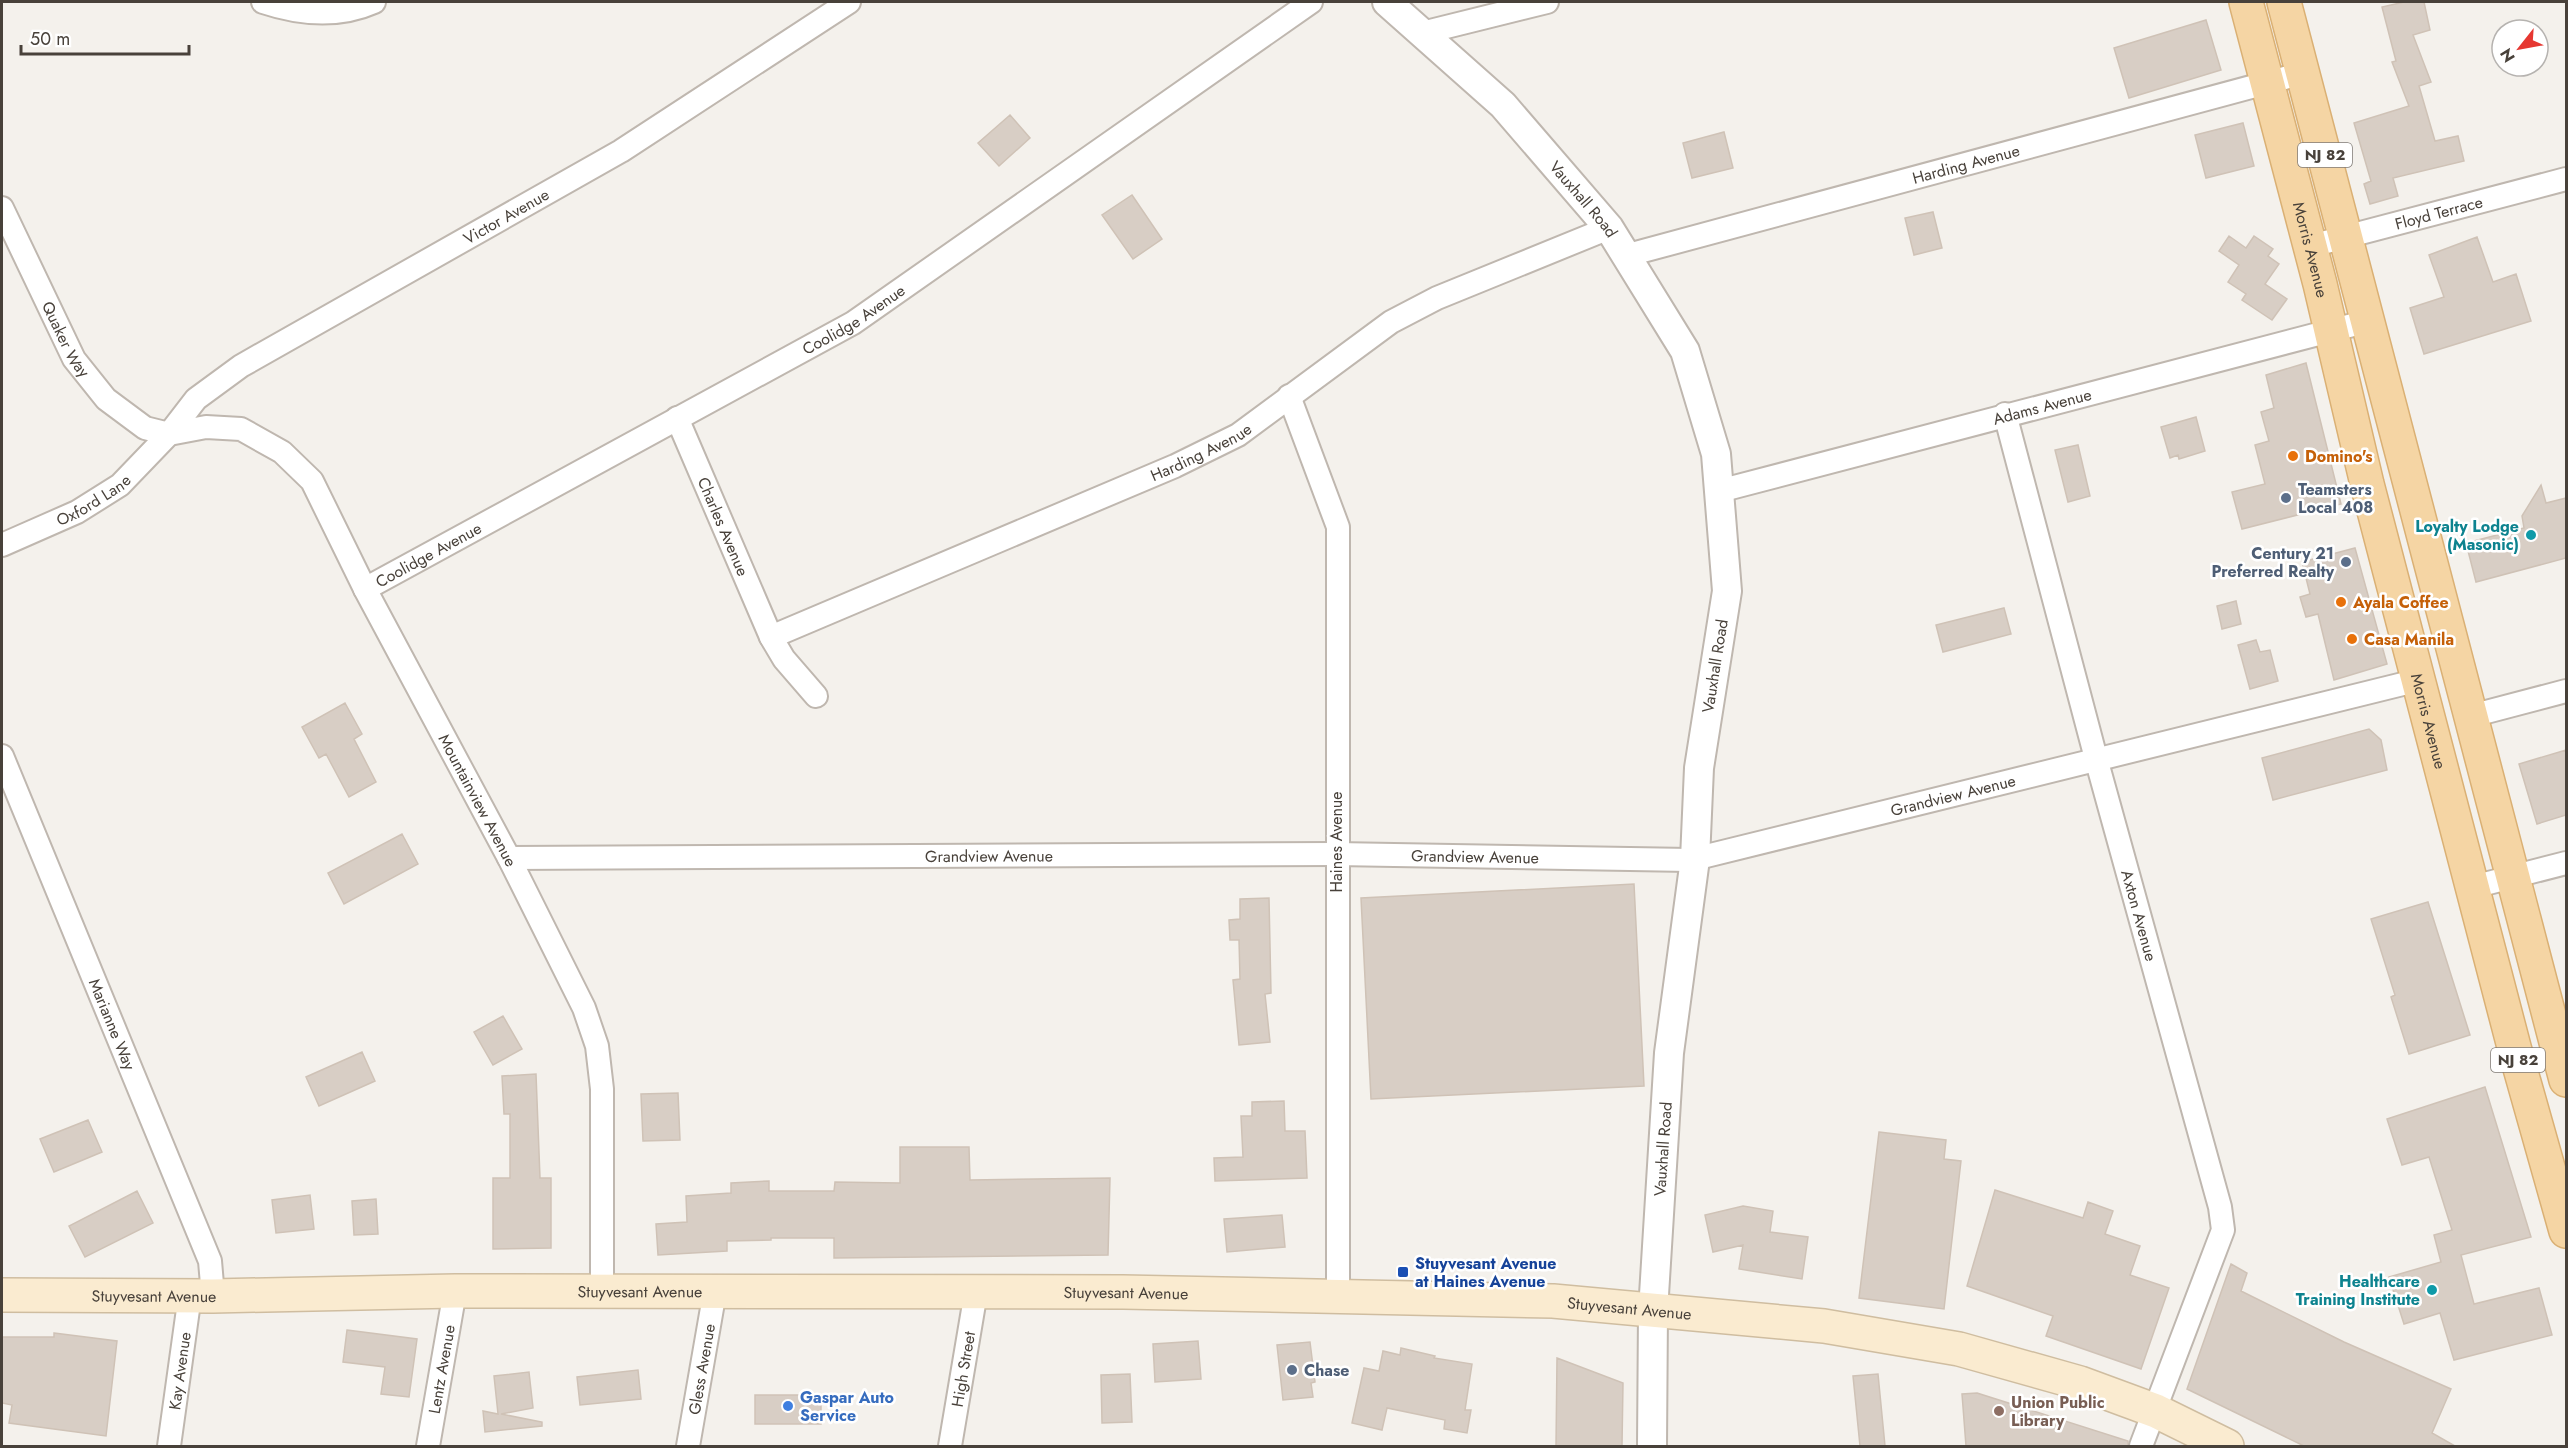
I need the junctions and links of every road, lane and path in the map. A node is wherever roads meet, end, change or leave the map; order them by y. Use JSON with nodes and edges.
{"nodes":[{"id":1,"x":263,"y":2,"type":"edge"},
{"id":2,"x":374,"y":2,"type":"edge"},
{"id":3,"x":849,"y":2,"type":"edge"},
{"id":4,"x":1311,"y":2,"type":"edge"},
{"id":5,"x":1387,"y":2,"type":"edge"},
{"id":6,"x":1547,"y":2,"type":"edge"},
{"id":7,"x":2246,"y":2,"type":"edge"},
{"id":8,"x":2284,"y":2,"type":"edge"},
{"id":9,"x":1422,"y":33,"type":"junction"},
{"id":10,"x":2303,"y":74,"type":"junction"},
{"id":11,"x":2268,"y":84,"type":"junction"},
{"id":12,"x":2566,"y":179,"type":"edge"},
{"id":13,"x":2,"y":208,"type":"edge"},
{"id":14,"x":1609,"y":228,"type":"junction"},
{"id":15,"x":2346,"y":237,"type":"junction"},
{"id":16,"x":2311,"y":246,"type":"junction"},
{"id":17,"x":1628,"y":255,"type":"junction"},
{"id":18,"x":2368,"y":321,"type":"junction"},
{"id":19,"x":2332,"y":331,"type":"junction"},
{"id":20,"x":1289,"y":396,"type":"junction"},
{"id":21,"x":2005,"y":414,"type":"junction"},
{"id":22,"x":677,"y":418,"type":"junction"},
{"id":23,"x":169,"y":434,"type":"junction"},
{"id":24,"x":1719,"y":491,"type":"junction"},
{"id":25,"x":2,"y":545,"type":"edge"},
{"id":26,"x":365,"y":588,"type":"junction"},
{"id":27,"x":771,"y":637,"type":"junction"},
{"id":28,"x":2419,"y":680,"type":"junction"},
{"id":29,"x":2566,"y":691,"type":"edge"},
{"id":30,"x":816,"y":696,"type":"dead end"},
{"id":31,"x":2471,"y":716,"type":"junction"},
{"id":32,"x":2,"y":756,"type":"edge"},
{"id":33,"x":2097,"y":762,"type":"junction"},
{"id":34,"x":1336,"y":854,"type":"junction"},
{"id":35,"x":509,"y":858,"type":"junction"},
{"id":36,"x":1695,"y":859,"type":"junction"},
{"id":37,"x":2566,"y":863,"type":"edge"},
{"id":38,"x":2513,"y":876,"type":"junction"},
{"id":39,"x":2473,"y":887,"type":"junction"},
{"id":40,"x":2566,"y":1080,"type":"edge"},
{"id":41,"x":2566,"y":1231,"type":"edge"},
{"id":42,"x":455,"y":1291,"type":"junction"},
{"id":43,"x":715,"y":1291,"type":"junction"},
{"id":44,"x":976,"y":1292,"type":"junction"},
{"id":45,"x":602,"y":1293,"type":"junction"},
{"id":46,"x":2,"y":1295,"type":"edge"},
{"id":47,"x":201,"y":1295,"type":"junction"},
{"id":48,"x":1338,"y":1297,"type":"junction"},
{"id":49,"x":1653,"y":1311,"type":"junction"},
{"id":50,"x":2156,"y":1411,"type":"junction"},
{"id":51,"x":169,"y":1446,"type":"edge"},
{"id":52,"x":428,"y":1446,"type":"edge"},
{"id":53,"x":688,"y":1446,"type":"edge"},
{"id":54,"x":950,"y":1446,"type":"edge"},
{"id":55,"x":1652,"y":1446,"type":"edge"},
{"id":56,"x":2141,"y":1446,"type":"edge"},
{"id":57,"x":2227,"y":1446,"type":"edge"}],
"edges":[{"from":1,"to":2,"type":"street"},
{"from":3,"to":23,"type":"street","name":"Victor Avenue"},
{"from":4,"to":22,"type":"street","name":"Coolidge Avenue"},
{"from":5,"to":9,"type":"street","name":"Vauxhall Road"},
{"from":6,"to":9,"type":"street"},
{"from":7,"to":11,"type":"main road","name":"Morris Avenue","number":"NJ 82"},
{"from":8,"to":10,"type":"main road","number":"NJ 82"},
{"from":9,"to":14,"type":"street","name":"Vauxhall Road"},
{"from":10,"to":11,"type":"street","name":"Harding Avenue"},
{"from":10,"to":15,"type":"main road","number":"NJ 82"},
{"from":11,"to":16,"type":"main road","name":"Morris Avenue","number":"NJ 82"},
{"from":11,"to":17,"type":"street","name":"Harding Avenue"},
{"from":12,"to":15,"type":"street","name":"Floyd Terrace"},
{"from":13,"to":23,"type":"street","name":"Quaker Way"},
{"from":14,"to":17,"type":"street","name":"Vauxhall Road"},
{"from":14,"to":20,"type":"street","name":"Harding Avenue"},
{"from":15,"to":16,"type":"street","name":"Floyd Terrace"},
{"from":15,"to":18,"type":"main road","number":"NJ 82"},
{"from":16,"to":19,"type":"main road","name":"Morris Avenue","number":"NJ 82"},
{"from":17,"to":24,"type":"street","name":"Vauxhall Road"},
{"from":18,"to":19,"type":"street","name":"Adams Avenue"},
{"from":18,"to":31,"type":"main road","number":"NJ 82"},
{"from":19,"to":21,"type":"street","name":"Adams Avenue"},
{"from":19,"to":28,"type":"main road","name":"Morris Avenue","number":"NJ 82"},
{"from":20,"to":27,"type":"street","name":"Harding Avenue"},
{"from":20,"to":34,"type":"street","name":"Haines Avenue"},
{"from":21,"to":24,"type":"street","name":"Adams Avenue"},
{"from":21,"to":33,"type":"street","name":"Axton Avenue"},
{"from":22,"to":26,"type":"street","name":"Coolidge Avenue"},
{"from":22,"to":27,"type":"street","name":"Charles Avenue"},
{"from":23,"to":25,"type":"street","name":"Oxford Lane"},
{"from":23,"to":26,"type":"street","name":"Mountainview Avenue"},
{"from":24,"to":36,"type":"street","name":"Vauxhall Road"},
{"from":26,"to":35,"type":"street","name":"Mountainview Avenue"},
{"from":27,"to":30,"type":"street","name":"Charles Avenue"},
{"from":28,"to":33,"type":"street","name":"Grandview Avenue"},
{"from":28,"to":39,"type":"main road","name":"Morris Avenue","number":"NJ 82"},
{"from":29,"to":31,"type":"street"},
{"from":31,"to":38,"type":"main road","number":"NJ 82"},
{"from":32,"to":47,"type":"street","name":"Marianne Way"},
{"from":33,"to":36,"type":"street","name":"Grandview Avenue"},
{"from":33,"to":50,"type":"street","name":"Axton Avenue"},
{"from":34,"to":35,"type":"street","name":"Grandview Avenue"},
{"from":34,"to":36,"type":"street","name":"Grandview Avenue"},
{"from":34,"to":48,"type":"street","name":"Haines Avenue"},
{"from":35,"to":45,"type":"street","name":"Mountainview Avenue"},
{"from":36,"to":49,"type":"street","name":"Vauxhall Road"},
{"from":37,"to":38,"type":"street"},
{"from":38,"to":39,"type":"street"},
{"from":38,"to":40,"type":"main road","number":"NJ 82"},
{"from":39,"to":41,"type":"main road","name":"Morris Avenue","number":"NJ 82"},
{"from":42,"to":45,"type":"main road","name":"Stuyvesant Avenue"},
{"from":42,"to":47,"type":"main road","name":"Stuyvesant Avenue"},
{"from":42,"to":52,"type":"street","name":"Lentz Avenue"},
{"from":43,"to":44,"type":"main road","name":"Stuyvesant Avenue"},
{"from":43,"to":45,"type":"main road","name":"Stuyvesant Avenue"},
{"from":43,"to":53,"type":"street","name":"Gless Avenue"},
{"from":44,"to":48,"type":"main road","name":"Stuyvesant Avenue"},
{"from":44,"to":54,"type":"street","name":"High Street"},
{"from":46,"to":47,"type":"main road","name":"Stuyvesant Avenue"},
{"from":47,"to":51,"type":"street","name":"Kay Avenue"},
{"from":48,"to":49,"type":"main road","name":"Stuyvesant Avenue"},
{"from":49,"to":50,"type":"main road","name":"Stuyvesant Avenue"},
{"from":49,"to":55,"type":"street","name":"Vauxhall Road"},
{"from":50,"to":56,"type":"street","name":"Axton Avenue"},
{"from":50,"to":57,"type":"main road","name":"Stuyvesant Avenue"}]}
